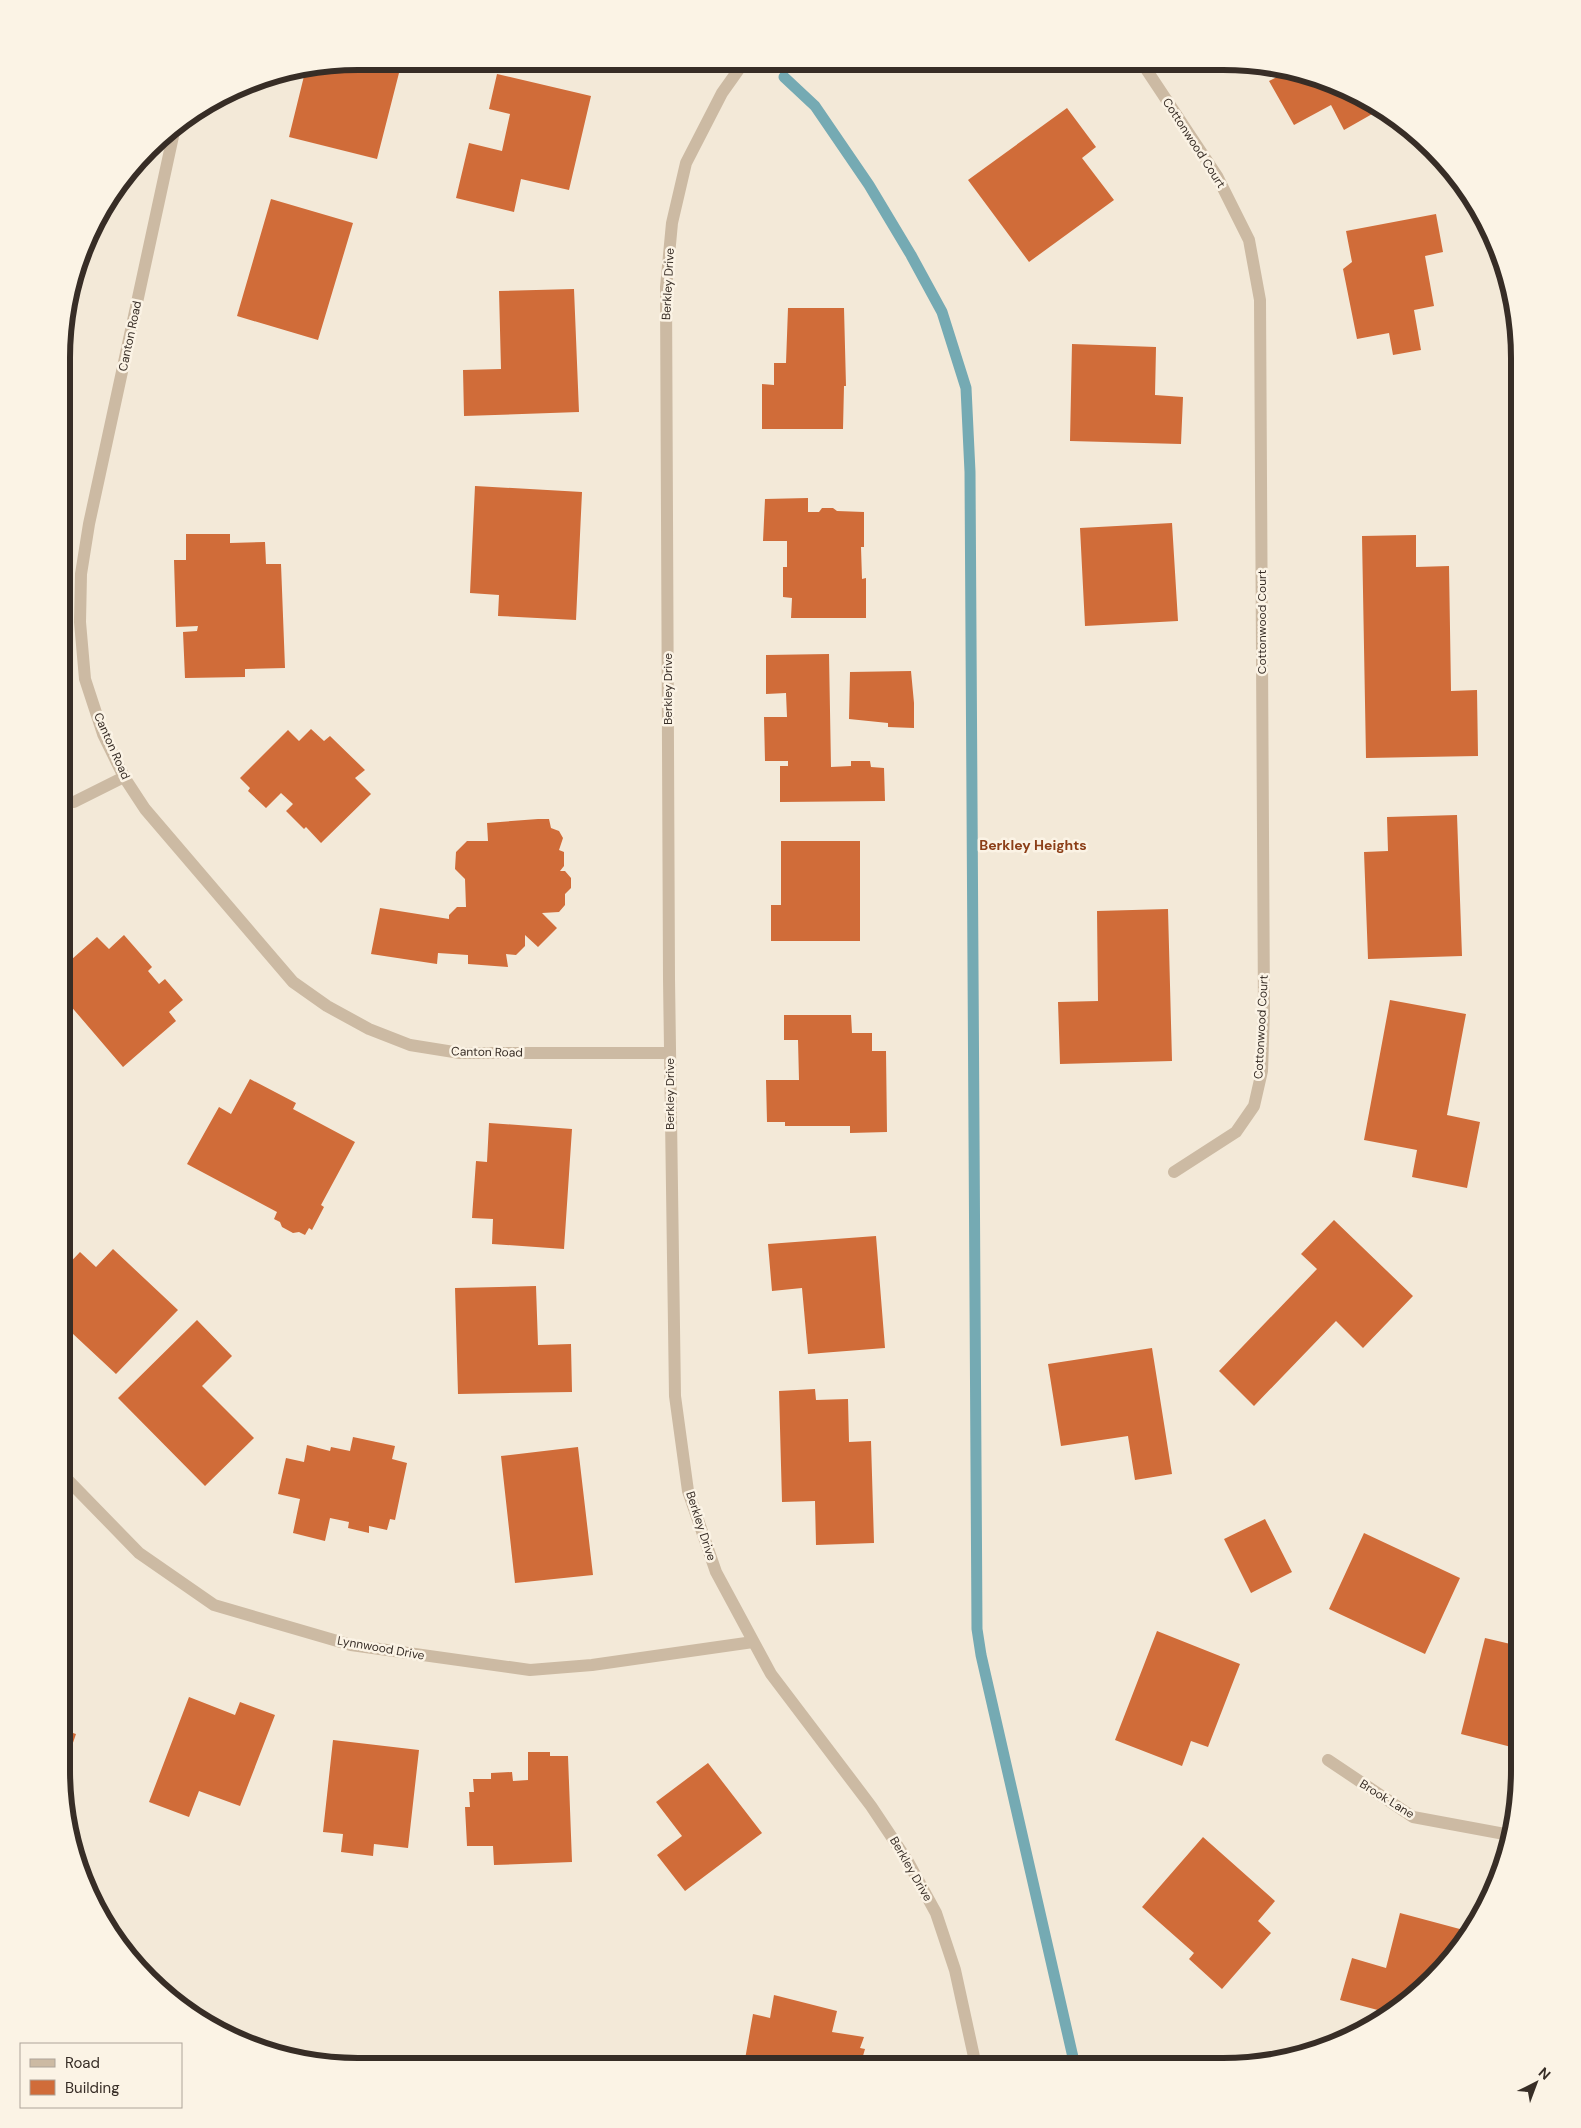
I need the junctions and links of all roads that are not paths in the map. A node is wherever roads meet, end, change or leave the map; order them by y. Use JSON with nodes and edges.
{"nodes":[{"id":1,"x":738,"y":70,"type":"edge"},
{"id":2,"x":1146,"y":70,"type":"edge"},
{"id":3,"x":173,"y":138,"type":"edge"},
{"id":4,"x":124,"y":777,"type":"junction"},
{"id":5,"x":74,"y":802,"type":"dead end"},
{"id":6,"x":670,"y":1053,"type":"junction"},
{"id":7,"x":1174,"y":1172,"type":"dead end"},
{"id":8,"x":70,"y":1482,"type":"edge"},
{"id":9,"x":753,"y":1642,"type":"junction"},
{"id":10,"x":1328,"y":1760,"type":"dead end"},
{"id":11,"x":1503,"y":1833,"type":"edge"},
{"id":12,"x":974,"y":2058,"type":"edge"}],
"edges":[{"from":1,"to":6,"type":"street","name":"Berkley Drive"},
{"from":2,"to":7,"type":"street","name":"Cottonwood Court"},
{"from":3,"to":4,"type":"street","name":"Canton Road"},
{"from":4,"to":5,"type":"street"},
{"from":4,"to":6,"type":"street","name":"Canton Road"},
{"from":6,"to":9,"type":"street","name":"Berkley Drive"},
{"from":8,"to":9,"type":"street","name":"Lynnwood Drive"},
{"from":9,"to":12,"type":"street","name":"Berkley Drive"},
{"from":10,"to":11,"type":"street","name":"Brook Lane"}]}
